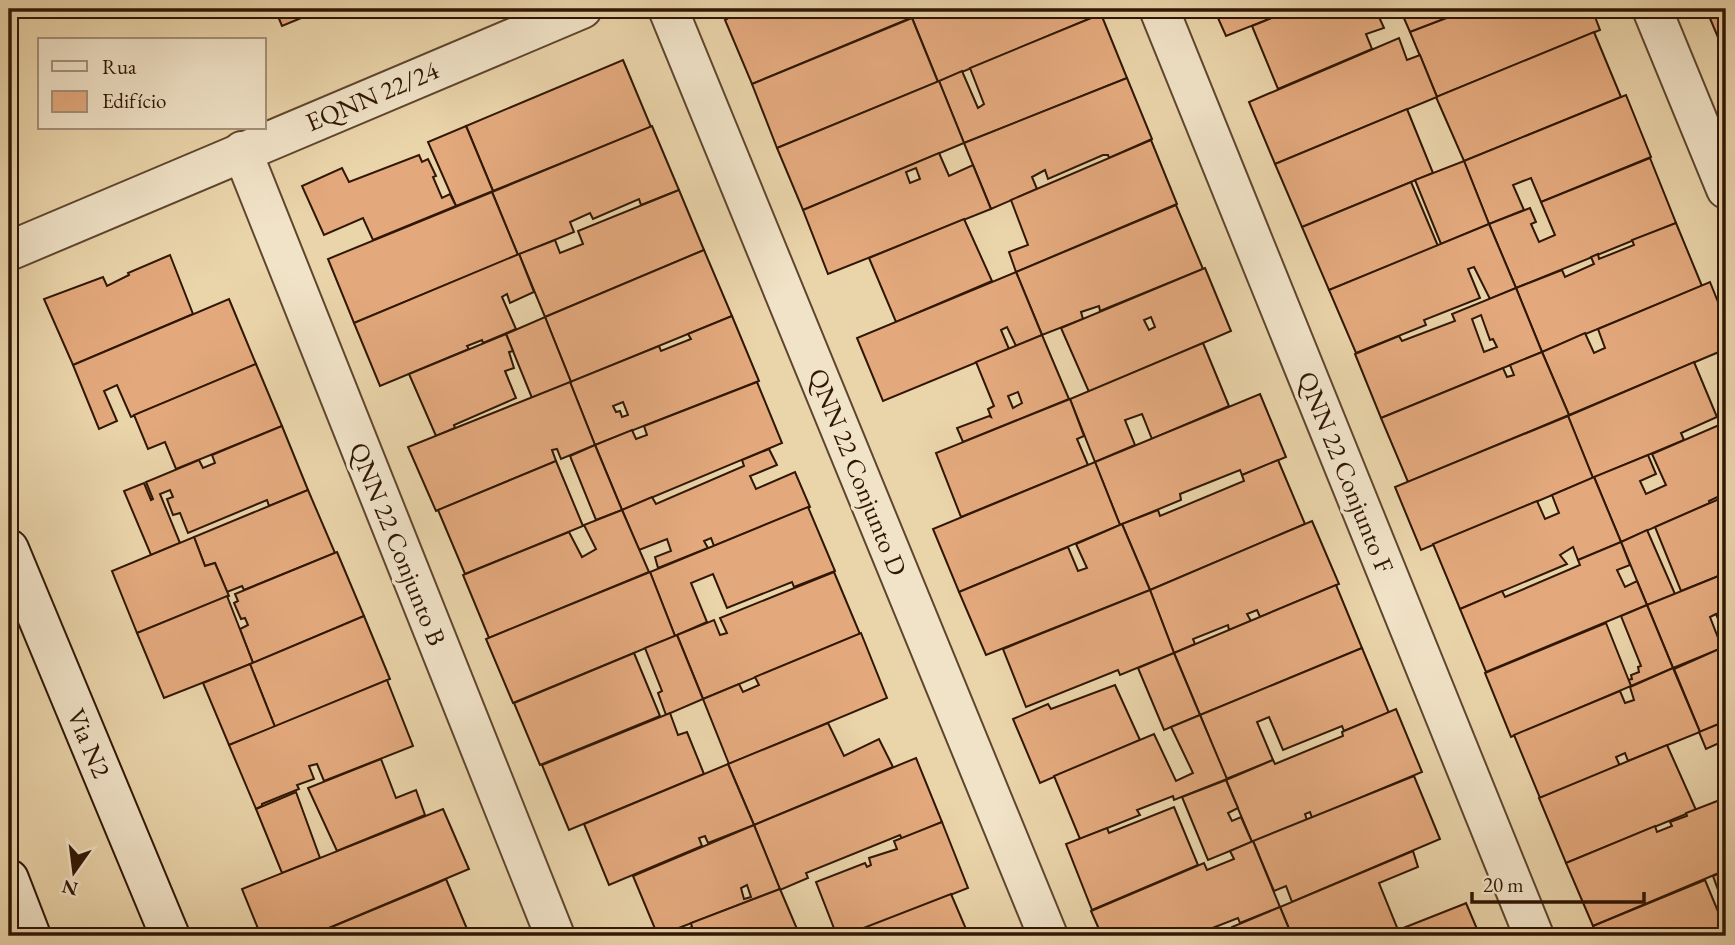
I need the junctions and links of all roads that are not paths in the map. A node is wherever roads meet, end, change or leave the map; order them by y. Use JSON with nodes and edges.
{"nodes":[{"id":1,"x":582,"y":9,"type":"edge"},
{"id":2,"x":667,"y":9,"type":"edge"},
{"id":3,"x":1158,"y":9,"type":"edge"},
{"id":4,"x":1652,"y":9,"type":"edge"},
{"id":5,"x":242,"y":151,"type":"junction"},
{"id":6,"x":1726,"y":189,"type":"edge"},
{"id":7,"x":9,"y":251,"type":"edge"},
{"id":8,"x":9,"y":549,"type":"edge"},
{"id":9,"x":9,"y":879,"type":"edge"},
{"id":10,"x":31,"y":936,"type":"edge"},
{"id":11,"x":170,"y":936,"type":"edge"},
{"id":12,"x":555,"y":936,"type":"edge"},
{"id":13,"x":1048,"y":936,"type":"edge"},
{"id":14,"x":1534,"y":936,"type":"edge"}],
"edges":[{"from":1,"to":5,"type":"street","name":"EQNN 22/24"},
{"from":2,"to":13,"type":"street","name":"QNN 22 Conjunto D"},
{"from":3,"to":14,"type":"street","name":"QNN 22 Conjunto F"},
{"from":4,"to":6,"type":"street"},
{"from":5,"to":7,"type":"street","name":"EQNN 22/24"},
{"from":5,"to":12,"type":"street","name":"QNN 22 Conjunto B"},
{"from":8,"to":11,"type":"street","name":"Via N2"},
{"from":9,"to":10,"type":"street"}]}
